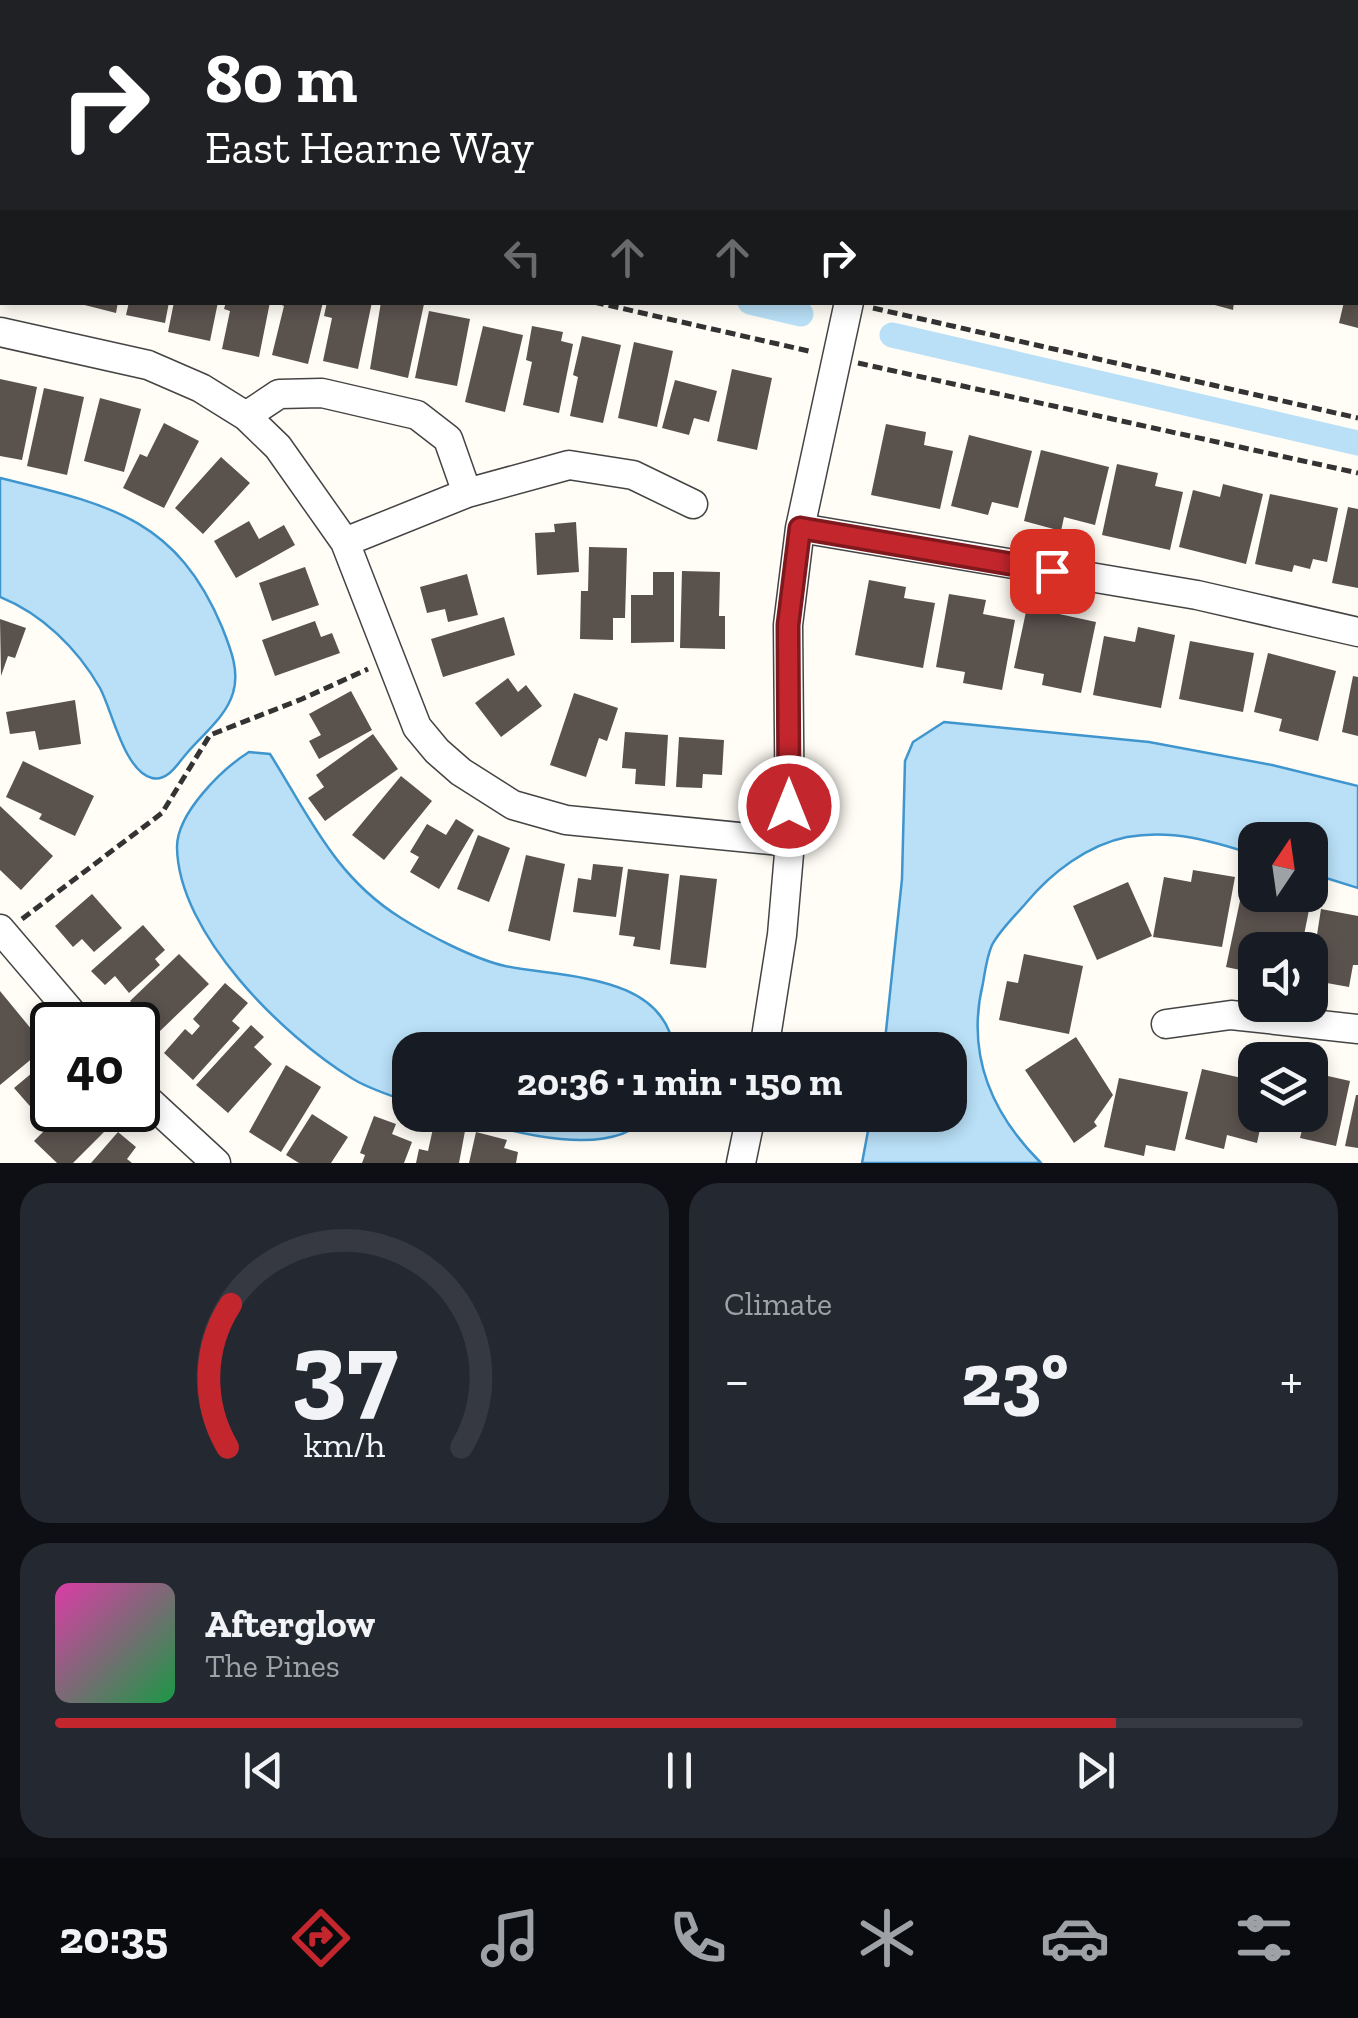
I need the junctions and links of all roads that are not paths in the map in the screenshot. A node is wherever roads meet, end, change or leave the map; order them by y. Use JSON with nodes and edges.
{"nodes":[{"id":1,"x":848,"y":306,"type":"edge"},
{"id":2,"x":0,"y":332,"type":"edge"},
{"id":3,"x":246,"y":416,"type":"junction"},
{"id":4,"x":467,"y":493,"type":"junction"},
{"id":5,"x":694,"y":504,"type":"dead end"},
{"id":6,"x":800,"y":528,"type":"junction"},
{"id":7,"x":345,"y":542,"type":"junction"},
{"id":8,"x":1358,"y":632,"type":"edge"},
{"id":9,"x":790,"y":842,"type":"junction"},
{"id":10,"x":2,"y":931,"type":"edge"},
{"id":11,"x":62,"y":1002,"type":"edge"},
{"id":12,"x":1166,"y":1024,"type":"dead end"},
{"id":13,"x":1358,"y":1029,"type":"edge"},
{"id":14,"x":767,"y":1032,"type":"edge"},
{"id":15,"x":160,"y":1111,"type":"edge"},
{"id":16,"x":747,"y":1132,"type":"edge"},
{"id":17,"x":216,"y":1163,"type":"edge"},
{"id":18,"x":741,"y":1163,"type":"edge"}],
"edges":[{"from":1,"to":6,"type":"street"},
{"from":2,"to":3,"type":"street"},
{"from":3,"to":4,"type":"street"},
{"from":3,"to":7,"type":"street"},
{"from":4,"to":5,"type":"street"},
{"from":4,"to":7,"type":"street"},
{"from":6,"to":8,"type":"street"},
{"from":6,"to":9,"type":"street"},
{"from":7,"to":9,"type":"street"},
{"from":9,"to":14,"type":"street"},
{"from":10,"to":11,"type":"street"},
{"from":12,"to":13,"type":"street"},
{"from":15,"to":17,"type":"street"},
{"from":16,"to":18,"type":"street"}]}
